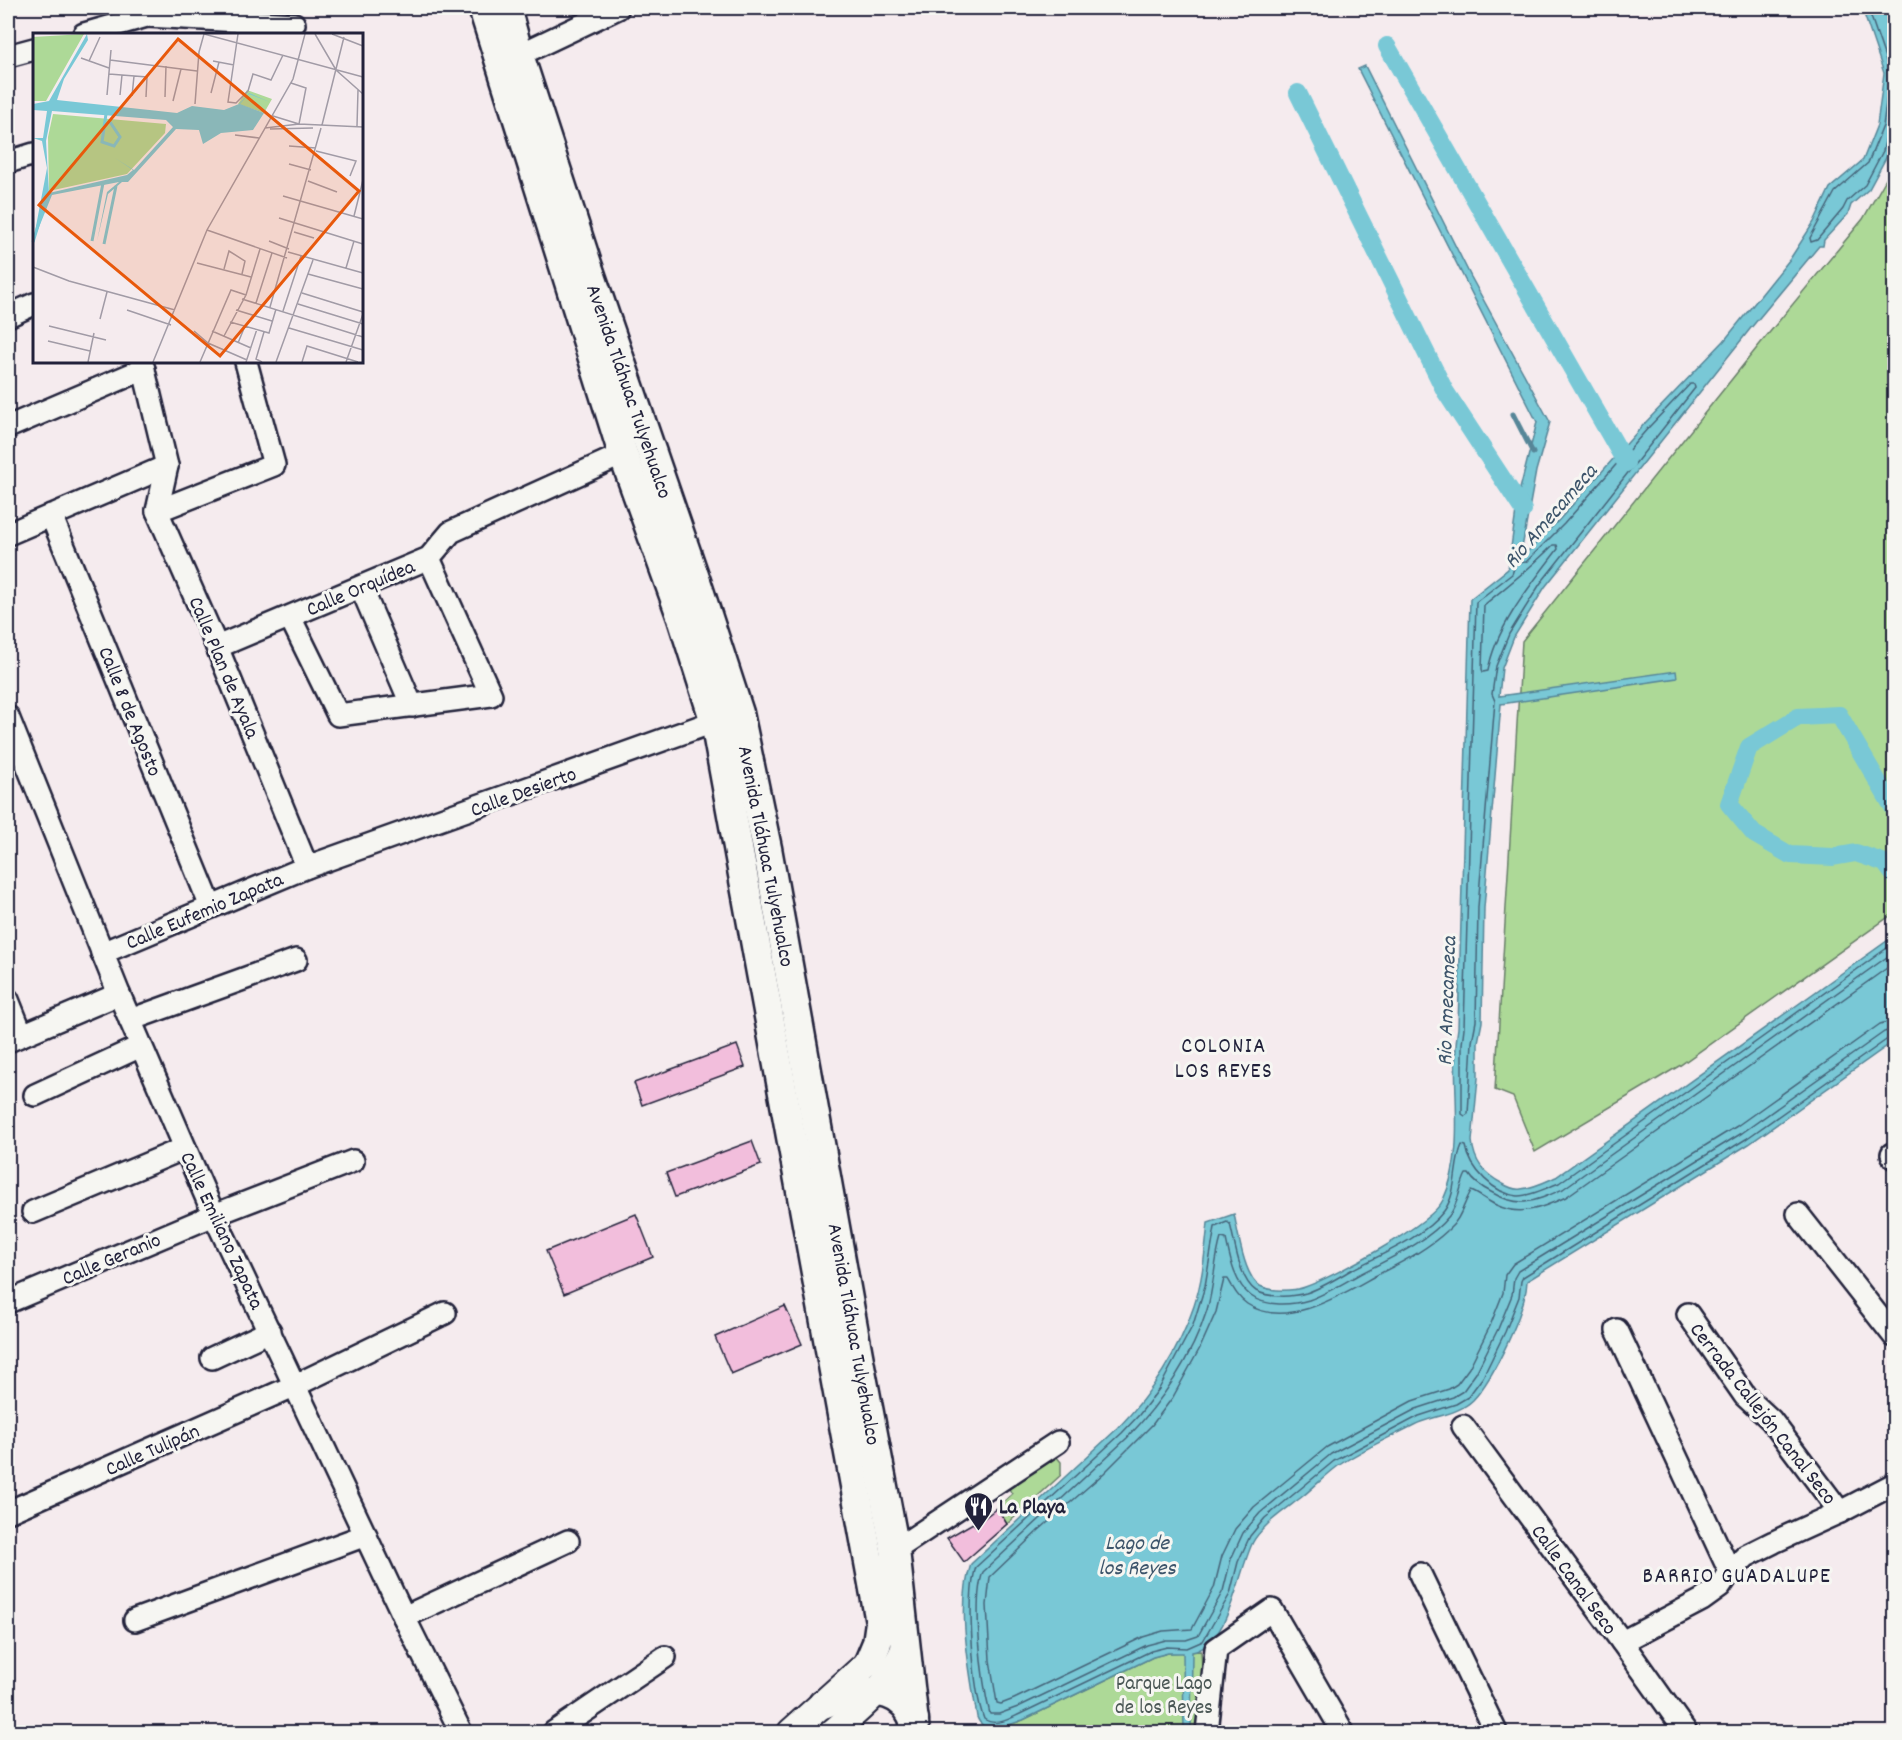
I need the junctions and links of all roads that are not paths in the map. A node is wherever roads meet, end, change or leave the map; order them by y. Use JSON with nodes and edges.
{"nodes":[{"id":1,"x":483,"y":8,"type":"edge"},
{"id":2,"x":506,"y":8,"type":"edge"},
{"id":3,"x":618,"y":8,"type":"edge"},
{"id":4,"x":148,"y":19,"type":"edge"},
{"id":5,"x":294,"y":24,"type":"dead end"},
{"id":6,"x":88,"y":33,"type":"edge"},
{"id":7,"x":33,"y":49,"type":"edge"},
{"id":8,"x":519,"y":55,"type":"junction"},
{"id":9,"x":8,"y":56,"type":"edge"},
{"id":10,"x":33,"y":154,"type":"edge"},
{"id":11,"x":8,"y":162,"type":"edge"},
{"id":12,"x":576,"y":268,"type":"junction"},
{"id":13,"x":33,"y":304,"type":"edge"},
{"id":14,"x":8,"y":314,"type":"edge"},
{"id":15,"x":246,"y":363,"type":"edge"},
{"id":16,"x":143,"y":365,"type":"edge"},
{"id":17,"x":8,"y":427,"type":"edge"},
{"id":18,"x":623,"y":454,"type":"junction"},
{"id":19,"x":167,"y":466,"type":"junction"},
{"id":20,"x":157,"y":511,"type":"junction"},
{"id":21,"x":51,"y":515,"type":"junction"},
{"id":22,"x":8,"y":534,"type":"edge"},
{"id":23,"x":667,"y":537,"type":"junction"},
{"id":24,"x":429,"y":558,"type":"junction"},
{"id":25,"x":361,"y":587,"type":"junction"},
{"id":26,"x":290,"y":617,"type":"junction"},
{"id":27,"x":217,"y":647,"type":"junction"},
{"id":28,"x":412,"y":706,"type":"junction"},
{"id":29,"x":8,"y":717,"type":"edge"},
{"id":30,"x":727,"y":717,"type":"junction"},
{"id":31,"x":307,"y":867,"type":"junction"},
{"id":32,"x":212,"y":907,"type":"junction"},
{"id":33,"x":102,"y":953,"type":"junction"},
{"id":34,"x":296,"y":960,"type":"dead end"},
{"id":35,"x":778,"y":987,"type":"junction"},
{"id":36,"x":119,"y":994,"type":"junction"},
{"id":37,"x":8,"y":1000,"type":"edge"},
{"id":38,"x":130,"y":1020,"type":"junction"},
{"id":39,"x":15,"y":1038,"type":"edge"},
{"id":40,"x":141,"y":1046,"type":"junction"},
{"id":41,"x":35,"y":1095,"type":"dead end"},
{"id":42,"x":185,"y":1148,"type":"junction"},
{"id":43,"x":353,"y":1161,"type":"dead end"},
{"id":44,"x":33,"y":1212,"type":"dead end"},
{"id":45,"x":1798,"y":1214,"type":"dead end"},
{"id":46,"x":214,"y":1215,"type":"junction"},
{"id":47,"x":8,"y":1302,"type":"edge"},
{"id":48,"x":445,"y":1313,"type":"dead end"},
{"id":49,"x":1688,"y":1314,"type":"dead end"},
{"id":50,"x":1617,"y":1330,"type":"dead end"},
{"id":51,"x":270,"y":1331,"type":"junction"},
{"id":52,"x":1894,"y":1336,"type":"edge"},
{"id":53,"x":212,"y":1358,"type":"dead end"},
{"id":54,"x":296,"y":1385,"type":"junction"},
{"id":55,"x":1463,"y":1426,"type":"dead end"},
{"id":56,"x":1058,"y":1442,"type":"dead end"},
{"id":57,"x":1894,"y":1484,"type":"edge"},
{"id":58,"x":8,"y":1512,"type":"edge"},
{"id":59,"x":1840,"y":1512,"type":"junction"},
{"id":60,"x":366,"y":1535,"type":"junction"},
{"id":61,"x":568,"y":1541,"type":"dead end"},
{"id":62,"x":895,"y":1550,"type":"junction"},
{"id":63,"x":1730,"y":1572,"type":"junction"},
{"id":64,"x":1420,"y":1574,"type":"dead end"},
{"id":65,"x":404,"y":1617,"type":"junction"},
{"id":66,"x":135,"y":1620,"type":"dead end"},
{"id":67,"x":1622,"y":1642,"type":"junction"},
{"id":68,"x":906,"y":1646,"type":"junction"},
{"id":69,"x":665,"y":1657,"type":"dead end"},
{"id":70,"x":869,"y":1662,"type":"joint"},
{"id":71,"x":878,"y":1692,"type":"junction"},
{"id":72,"x":823,"y":1704,"type":"junction"},
{"id":73,"x":914,"y":1726,"type":"edge"},
{"id":74,"x":460,"y":1732,"type":"edge"},
{"id":75,"x":554,"y":1732,"type":"edge"},
{"id":76,"x":791,"y":1732,"type":"edge"},
{"id":77,"x":833,"y":1732,"type":"edge"},
{"id":78,"x":1207,"y":1732,"type":"edge"},
{"id":79,"x":1343,"y":1732,"type":"edge"},
{"id":80,"x":1496,"y":1732,"type":"edge"},
{"id":81,"x":1686,"y":1732,"type":"edge"}],
"edges":[{"from":1,"to":12,"type":"main road","name":"Avenida Tláhuac Tulyehualco"},
{"from":2,"to":8,"type":"main road","name":"Avenida Tláhuac Tulyehualco"},
{"from":3,"to":8,"type":"street"},
{"from":4,"to":5,"type":"street"},
{"from":4,"to":6,"type":"street"},
{"from":7,"to":9,"type":"street"},
{"from":8,"to":12,"type":"main road","name":"Avenida Tláhuac Tulyehualco"},
{"from":10,"to":11,"type":"street"},
{"from":12,"to":18,"type":"main road","name":"Avenida Tláhuac Tulyehualco"},
{"from":12,"to":23,"type":"main road","name":"Avenida Tláhuac Tulyehualco"},
{"from":13,"to":14,"type":"street"},
{"from":15,"to":20,"type":"street"},
{"from":16,"to":17,"type":"street"},
{"from":16,"to":19,"type":"street"},
{"from":18,"to":23,"type":"main road","name":"Avenida Tláhuac Tulyehualco"},
{"from":18,"to":24,"type":"street","name":"Calle Orquídea"},
{"from":19,"to":20,"type":"street"},
{"from":19,"to":21,"type":"street"},
{"from":20,"to":27,"type":"street","name":"Calle Plan de Ayala"},
{"from":21,"to":22,"type":"street"},
{"from":21,"to":32,"type":"street","name":"Calle 8 de Agosto"},
{"from":23,"to":30,"type":"main road","name":"Avenida Tláhuac Tulyehualco"},
{"from":24,"to":25,"type":"street","name":"Calle Orquídea"},
{"from":24,"to":28,"type":"street"},
{"from":25,"to":26,"type":"street","name":"Calle Orquídea"},
{"from":25,"to":28,"type":"street"},
{"from":26,"to":27,"type":"street","name":"Calle Orquídea"},
{"from":26,"to":28,"type":"street"},
{"from":27,"to":31,"type":"street","name":"Calle Plan de Ayala"},
{"from":29,"to":33,"type":"street","name":"Calle Emiliano Zapata"},
{"from":30,"to":31,"type":"street","name":"Calle Desierto"},
{"from":30,"to":35,"type":"main road","name":"Avenida Tláhuac Tulyehualco"},
{"from":31,"to":32,"type":"street","name":"Calle Eufemio Zapata"},
{"from":32,"to":33,"type":"street","name":"Calle Eufemio Zapata"},
{"from":33,"to":36,"type":"street","name":"Calle Emiliano Zapata"},
{"from":34,"to":38,"type":"street"},
{"from":35,"to":62,"type":"main road","name":"Avenida Tláhuac Tulyehualco"},
{"from":35,"to":70,"type":"main road","name":"Avenida Tláhuac Tulyehualco"},
{"from":36,"to":38,"type":"street","name":"Calle Emiliano Zapata"},
{"from":36,"to":39,"type":"street"},
{"from":37,"to":39,"type":"street"},
{"from":38,"to":40,"type":"street","name":"Calle Emiliano Zapata"},
{"from":40,"to":41,"type":"street"},
{"from":40,"to":42,"type":"street","name":"Calle Emiliano Zapata"},
{"from":42,"to":44,"type":"street"},
{"from":42,"to":46,"type":"street","name":"Calle Emiliano Zapata"},
{"from":43,"to":46,"type":"street","name":"Calle Geranio"},
{"from":45,"to":52,"type":"street"},
{"from":46,"to":47,"type":"street","name":"Calle Geranio"},
{"from":46,"to":51,"type":"street","name":"Calle Emiliano Zapata"},
{"from":48,"to":54,"type":"street","name":"Calle Tulipán"},
{"from":49,"to":59,"type":"street","name":"Cerrada Callejón Canal Seco"},
{"from":50,"to":63,"type":"street"},
{"from":51,"to":53,"type":"street"},
{"from":51,"to":54,"type":"street","name":"Calle Emiliano Zapata"},
{"from":54,"to":58,"type":"street","name":"Calle Tulipán"},
{"from":54,"to":60,"type":"street","name":"Calle Emiliano Zapata"},
{"from":55,"to":67,"type":"street","name":"Calle Canal Seco"},
{"from":56,"to":62,"type":"street"},
{"from":57,"to":59,"type":"street"},
{"from":59,"to":63,"type":"street"},
{"from":60,"to":65,"type":"street","name":"Calle Emiliano Zapata"},
{"from":60,"to":66,"type":"street"},
{"from":61,"to":65,"type":"street"},
{"from":62,"to":68,"type":"main road","name":"Avenida Tláhuac Tulyehualco"},
{"from":63,"to":67,"type":"street"},
{"from":64,"to":80,"type":"street"},
{"from":65,"to":74,"type":"street","name":"Calle Emiliano Zapata"},
{"from":67,"to":81,"type":"street","name":"Calle Canal Seco"},
{"from":68,"to":71,"type":"street"},
{"from":68,"to":73,"type":"main road","name":"Avenida Tláhuac Tulyehualco"},
{"from":69,"to":75,"type":"street"},
{"from":70,"to":72,"type":"street"},
{"from":71,"to":72,"type":"main road"},
{"from":71,"to":73,"type":"main road"},
{"from":71,"to":77,"type":"street"},
{"from":72,"to":76,"type":"street"},
{"from":78,"to":79,"type":"street"}]}
